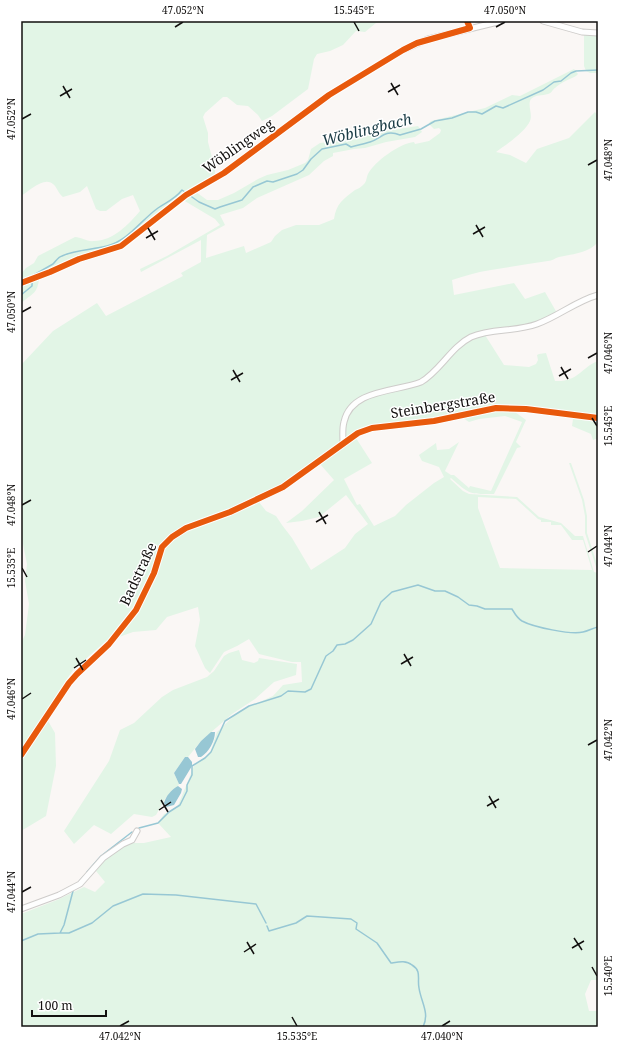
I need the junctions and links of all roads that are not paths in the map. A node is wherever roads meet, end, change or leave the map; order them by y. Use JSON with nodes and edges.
{"nodes":[{"id":1,"x":467,"y":21,"type":"edge"},
{"id":2,"x":502,"y":21,"type":"edge"},
{"id":3,"x":544,"y":21,"type":"edge"},
{"id":4,"x":470,"y":28,"type":"junction"},
{"id":5,"x":598,"y":33,"type":"edge"},
{"id":6,"x":21,"y":283,"type":"edge"},
{"id":7,"x":598,"y":295,"type":"edge"},
{"id":8,"x":598,"y":418,"type":"edge"},
{"id":9,"x":342,"y":444,"type":"junction"},
{"id":10,"x":21,"y":755,"type":"edge"},
{"id":11,"x":137,"y":831,"type":"dead end"},
{"id":12,"x":21,"y":909,"type":"edge"}],
"edges":[{"from":1,"to":4,"type":"street"},
{"from":2,"to":4,"type":"street","name":"Wöblingweg"},
{"from":3,"to":5,"type":"street"},
{"from":4,"to":6,"type":"street","name":"Wöblingweg"},
{"from":7,"to":9,"type":"street"},
{"from":8,"to":9,"type":"street","name":"Steinbergstraße"},
{"from":9,"to":10,"type":"street","name":"Badstraße"},
{"from":11,"to":12,"type":"street"}]}
